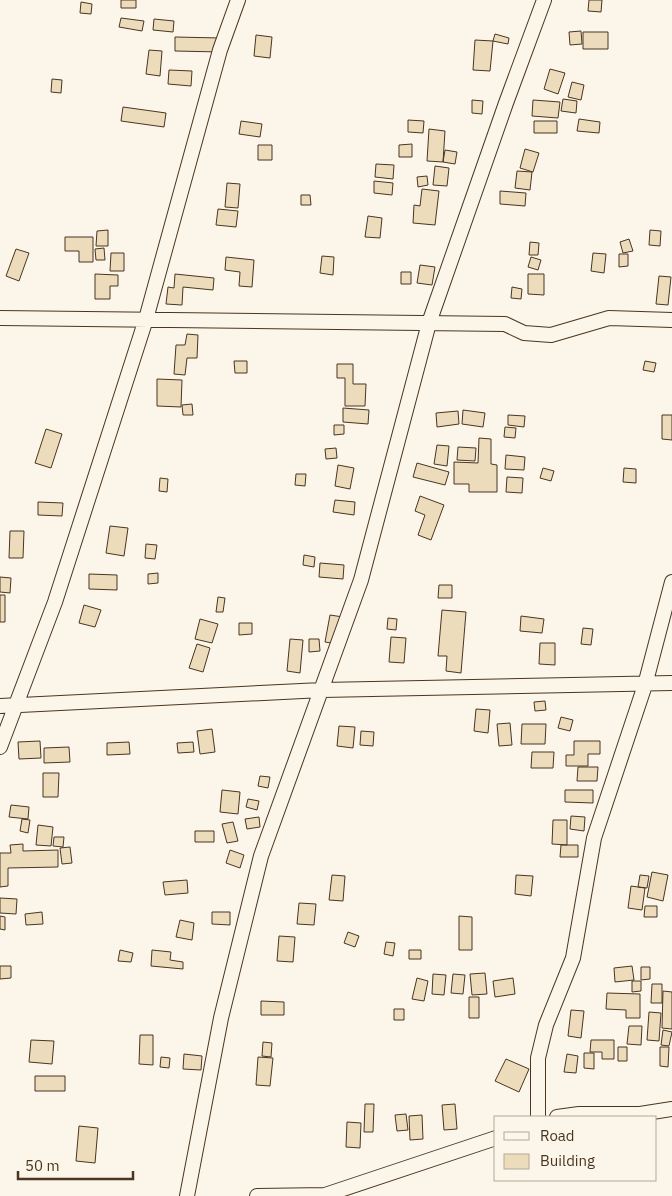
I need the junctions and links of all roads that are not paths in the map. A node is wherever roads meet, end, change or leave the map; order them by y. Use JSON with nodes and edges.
{"nodes":[{"id":1,"x":238,"y":0,"type":"edge"},
{"id":2,"x":544,"y":0,"type":"edge"},
{"id":3,"x":0,"y":318,"type":"edge"},
{"id":4,"x":146,"y":319,"type":"junction"},
{"id":5,"x":672,"y":320,"type":"edge"},
{"id":6,"x":429,"y":323,"type":"junction"},
{"id":7,"x":672,"y":582,"type":"edge"},
{"id":8,"x":645,"y":684,"type":"junction"},
{"id":9,"x":672,"y":684,"type":"edge"},
{"id":10,"x":322,"y":690,"type":"junction"},
{"id":11,"x":16,"y":704,"type":"junction"},
{"id":12,"x":0,"y":706,"type":"edge"},
{"id":13,"x":0,"y":747,"type":"edge"},
{"id":14,"x":672,"y":1109,"type":"edge"},
{"id":15,"x":538,"y":1116,"type":"edge"},
{"id":16,"x":564,"y":1116,"type":"edge"},
{"id":17,"x":494,"y":1139,"type":"edge"},
{"id":18,"x":188,"y":1196,"type":"edge"},
{"id":19,"x":257,"y":1196,"type":"edge"}],
"edges":[{"from":1,"to":4,"type":"street"},
{"from":2,"to":6,"type":"street"},
{"from":3,"to":4,"type":"street"},
{"from":4,"to":6,"type":"street"},
{"from":4,"to":11,"type":"street"},
{"from":5,"to":6,"type":"street"},
{"from":6,"to":10,"type":"street"},
{"from":7,"to":8,"type":"street"},
{"from":8,"to":9,"type":"street"},
{"from":8,"to":10,"type":"street"},
{"from":8,"to":15,"type":"street"},
{"from":10,"to":11,"type":"street"},
{"from":10,"to":18,"type":"street"},
{"from":11,"to":12,"type":"street"},
{"from":11,"to":13,"type":"street"},
{"from":14,"to":16,"type":"street"},
{"from":17,"to":19,"type":"street"}]}
